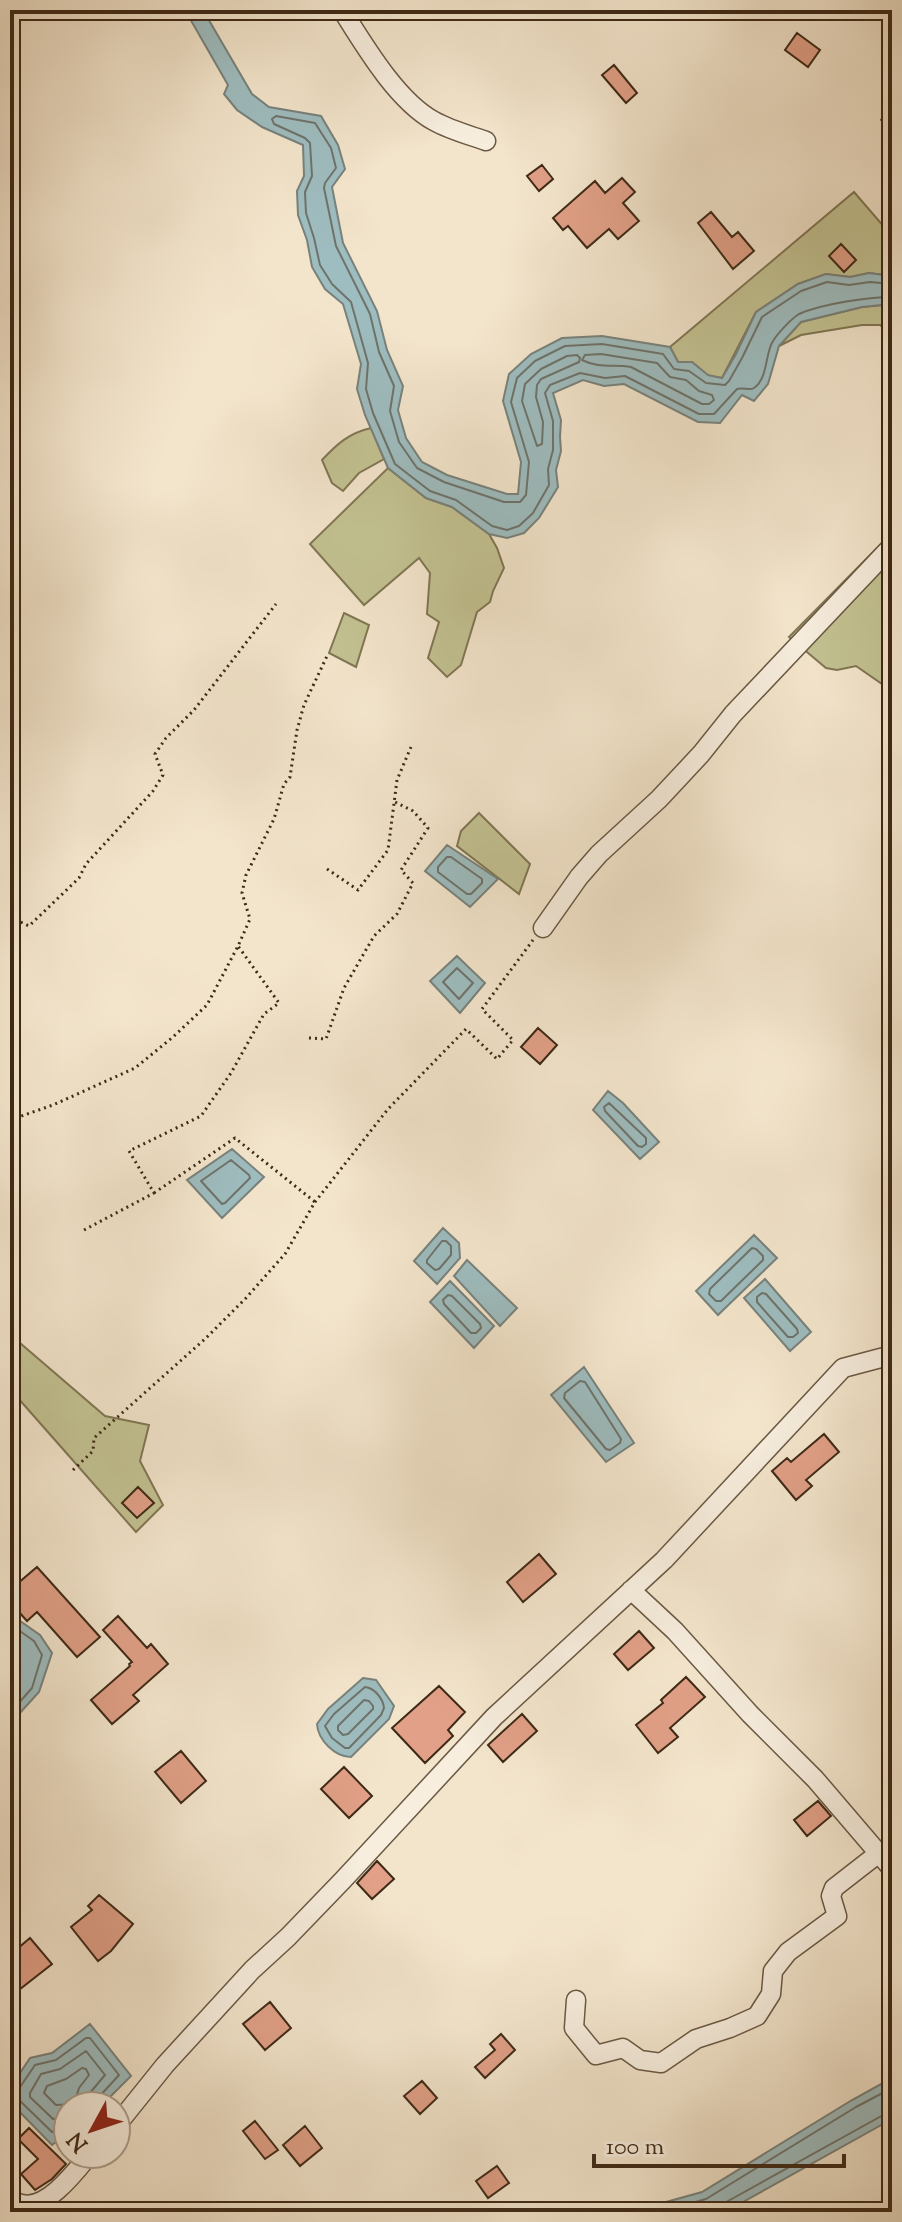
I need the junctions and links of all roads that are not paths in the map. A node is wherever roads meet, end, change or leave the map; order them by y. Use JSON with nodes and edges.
{"nodes":[{"id":1,"x":342,"y":10,"type":"edge"},
{"id":2,"x":486,"y":141,"type":"dead end"},
{"id":3,"x":891,"y":547,"type":"edge"},
{"id":4,"x":543,"y":928,"type":"road end"},
{"id":5,"x":892,"y":1355,"type":"edge"},
{"id":6,"x":631,"y":1590,"type":"junction"},
{"id":7,"x":879,"y":1853,"type":"junction"},
{"id":8,"x":892,"y":1869,"type":"edge"},
{"id":9,"x":576,"y":2000,"type":"dead end"},
{"id":10,"x":132,"y":2106,"type":"edge"},
{"id":11,"x":77,"y":2170,"type":"edge"},
{"id":12,"x":10,"y":2198,"type":"edge"}],
"edges":[{"from":1,"to":2,"type":"street"},
{"from":3,"to":4,"type":"street"},
{"from":5,"to":6,"type":"street"},
{"from":6,"to":7,"type":"street"},
{"from":6,"to":10,"type":"street"},
{"from":7,"to":8,"type":"street"},
{"from":7,"to":9,"type":"street"},
{"from":11,"to":12,"type":"street"}]}
